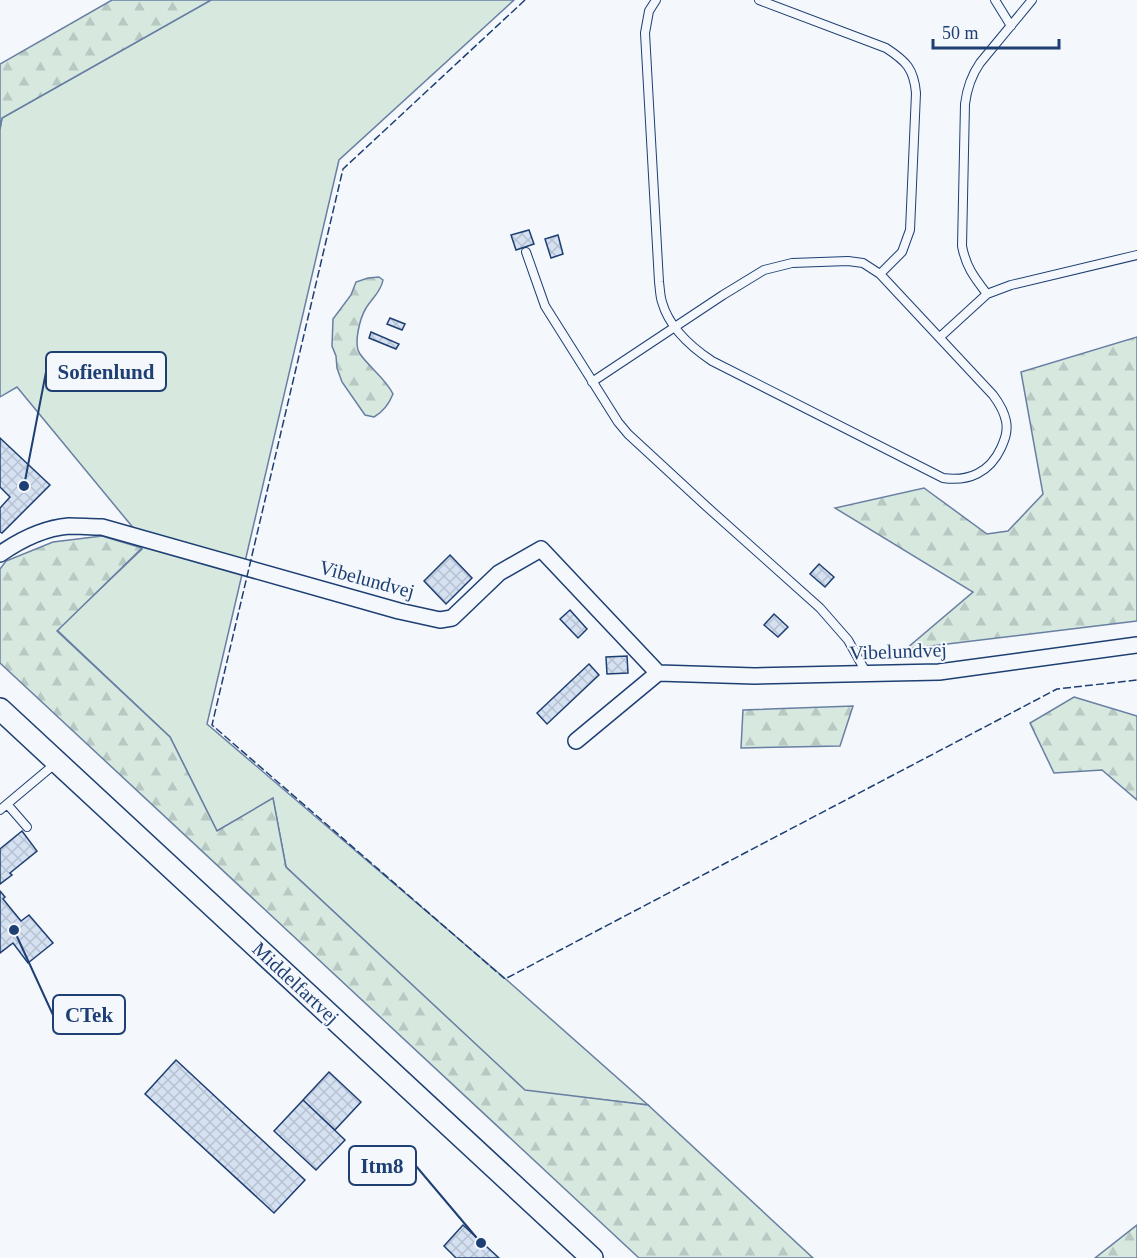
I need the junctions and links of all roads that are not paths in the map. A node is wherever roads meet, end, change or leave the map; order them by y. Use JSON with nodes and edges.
{"nodes":[{"id":1,"x":656,"y":0,"type":"edge"},
{"id":2,"x":759,"y":0,"type":"edge"},
{"id":3,"x":995,"y":0,"type":"edge"},
{"id":4,"x":1032,"y":0,"type":"edge"},
{"id":5,"x":1011,"y":26,"type":"junction"},
{"id":6,"x":526,"y":252,"type":"dead end"},
{"id":7,"x":1137,"y":255,"type":"edge"},
{"id":8,"x":880,"y":274,"type":"junction"},
{"id":9,"x":987,"y":294,"type":"junction"},
{"id":10,"x":675,"y":327,"type":"junction"},
{"id":11,"x":940,"y":337,"type":"junction"},
{"id":12,"x":592,"y":382,"type":"junction"},
{"id":13,"x":0,"y":554,"type":"edge"},
{"id":14,"x":1137,"y":645,"type":"edge"},
{"id":15,"x":658,"y":673,"type":"junction"},
{"id":16,"x":867,"y":674,"type":"junction"},
{"id":17,"x":0,"y":709,"type":"edge"},
{"id":18,"x":576,"y":741,"type":"dead end"},
{"id":19,"x":57,"y":762,"type":"junction"},
{"id":20,"x":7,"y":804,"type":"junction"},
{"id":21,"x":0,"y":810,"type":"edge"},
{"id":22,"x":27,"y":827,"type":"dead end"},
{"id":23,"x":592,"y":1258,"type":"edge"}],
"edges":[{"from":1,"to":10,"type":"lane"},
{"from":2,"to":8,"type":"lane"},
{"from":3,"to":5,"type":"lane"},
{"from":4,"to":5,"type":"lane"},
{"from":5,"to":9,"type":"lane"},
{"from":6,"to":12,"type":"lane"},
{"from":7,"to":9,"type":"lane"},
{"from":8,"to":10,"type":"lane"},
{"from":8,"to":11,"type":"lane"},
{"from":9,"to":11,"type":"lane"},
{"from":10,"to":11,"type":"lane"},
{"from":10,"to":12,"type":"lane"},
{"from":12,"to":16,"type":"lane"},
{"from":13,"to":15,"type":"street","name":"Vibelundvej"},
{"from":14,"to":16,"type":"street","name":"Vibelundvej"},
{"from":15,"to":16,"type":"street","name":"Vibelundvej"},
{"from":15,"to":18,"type":"street"},
{"from":17,"to":19,"type":"main road","name":"Middelfartvej"},
{"from":19,"to":20,"type":"lane"},
{"from":19,"to":23,"type":"main road","name":"Middelfartvej"},
{"from":20,"to":21,"type":"lane"},
{"from":20,"to":22,"type":"lane"}]}
